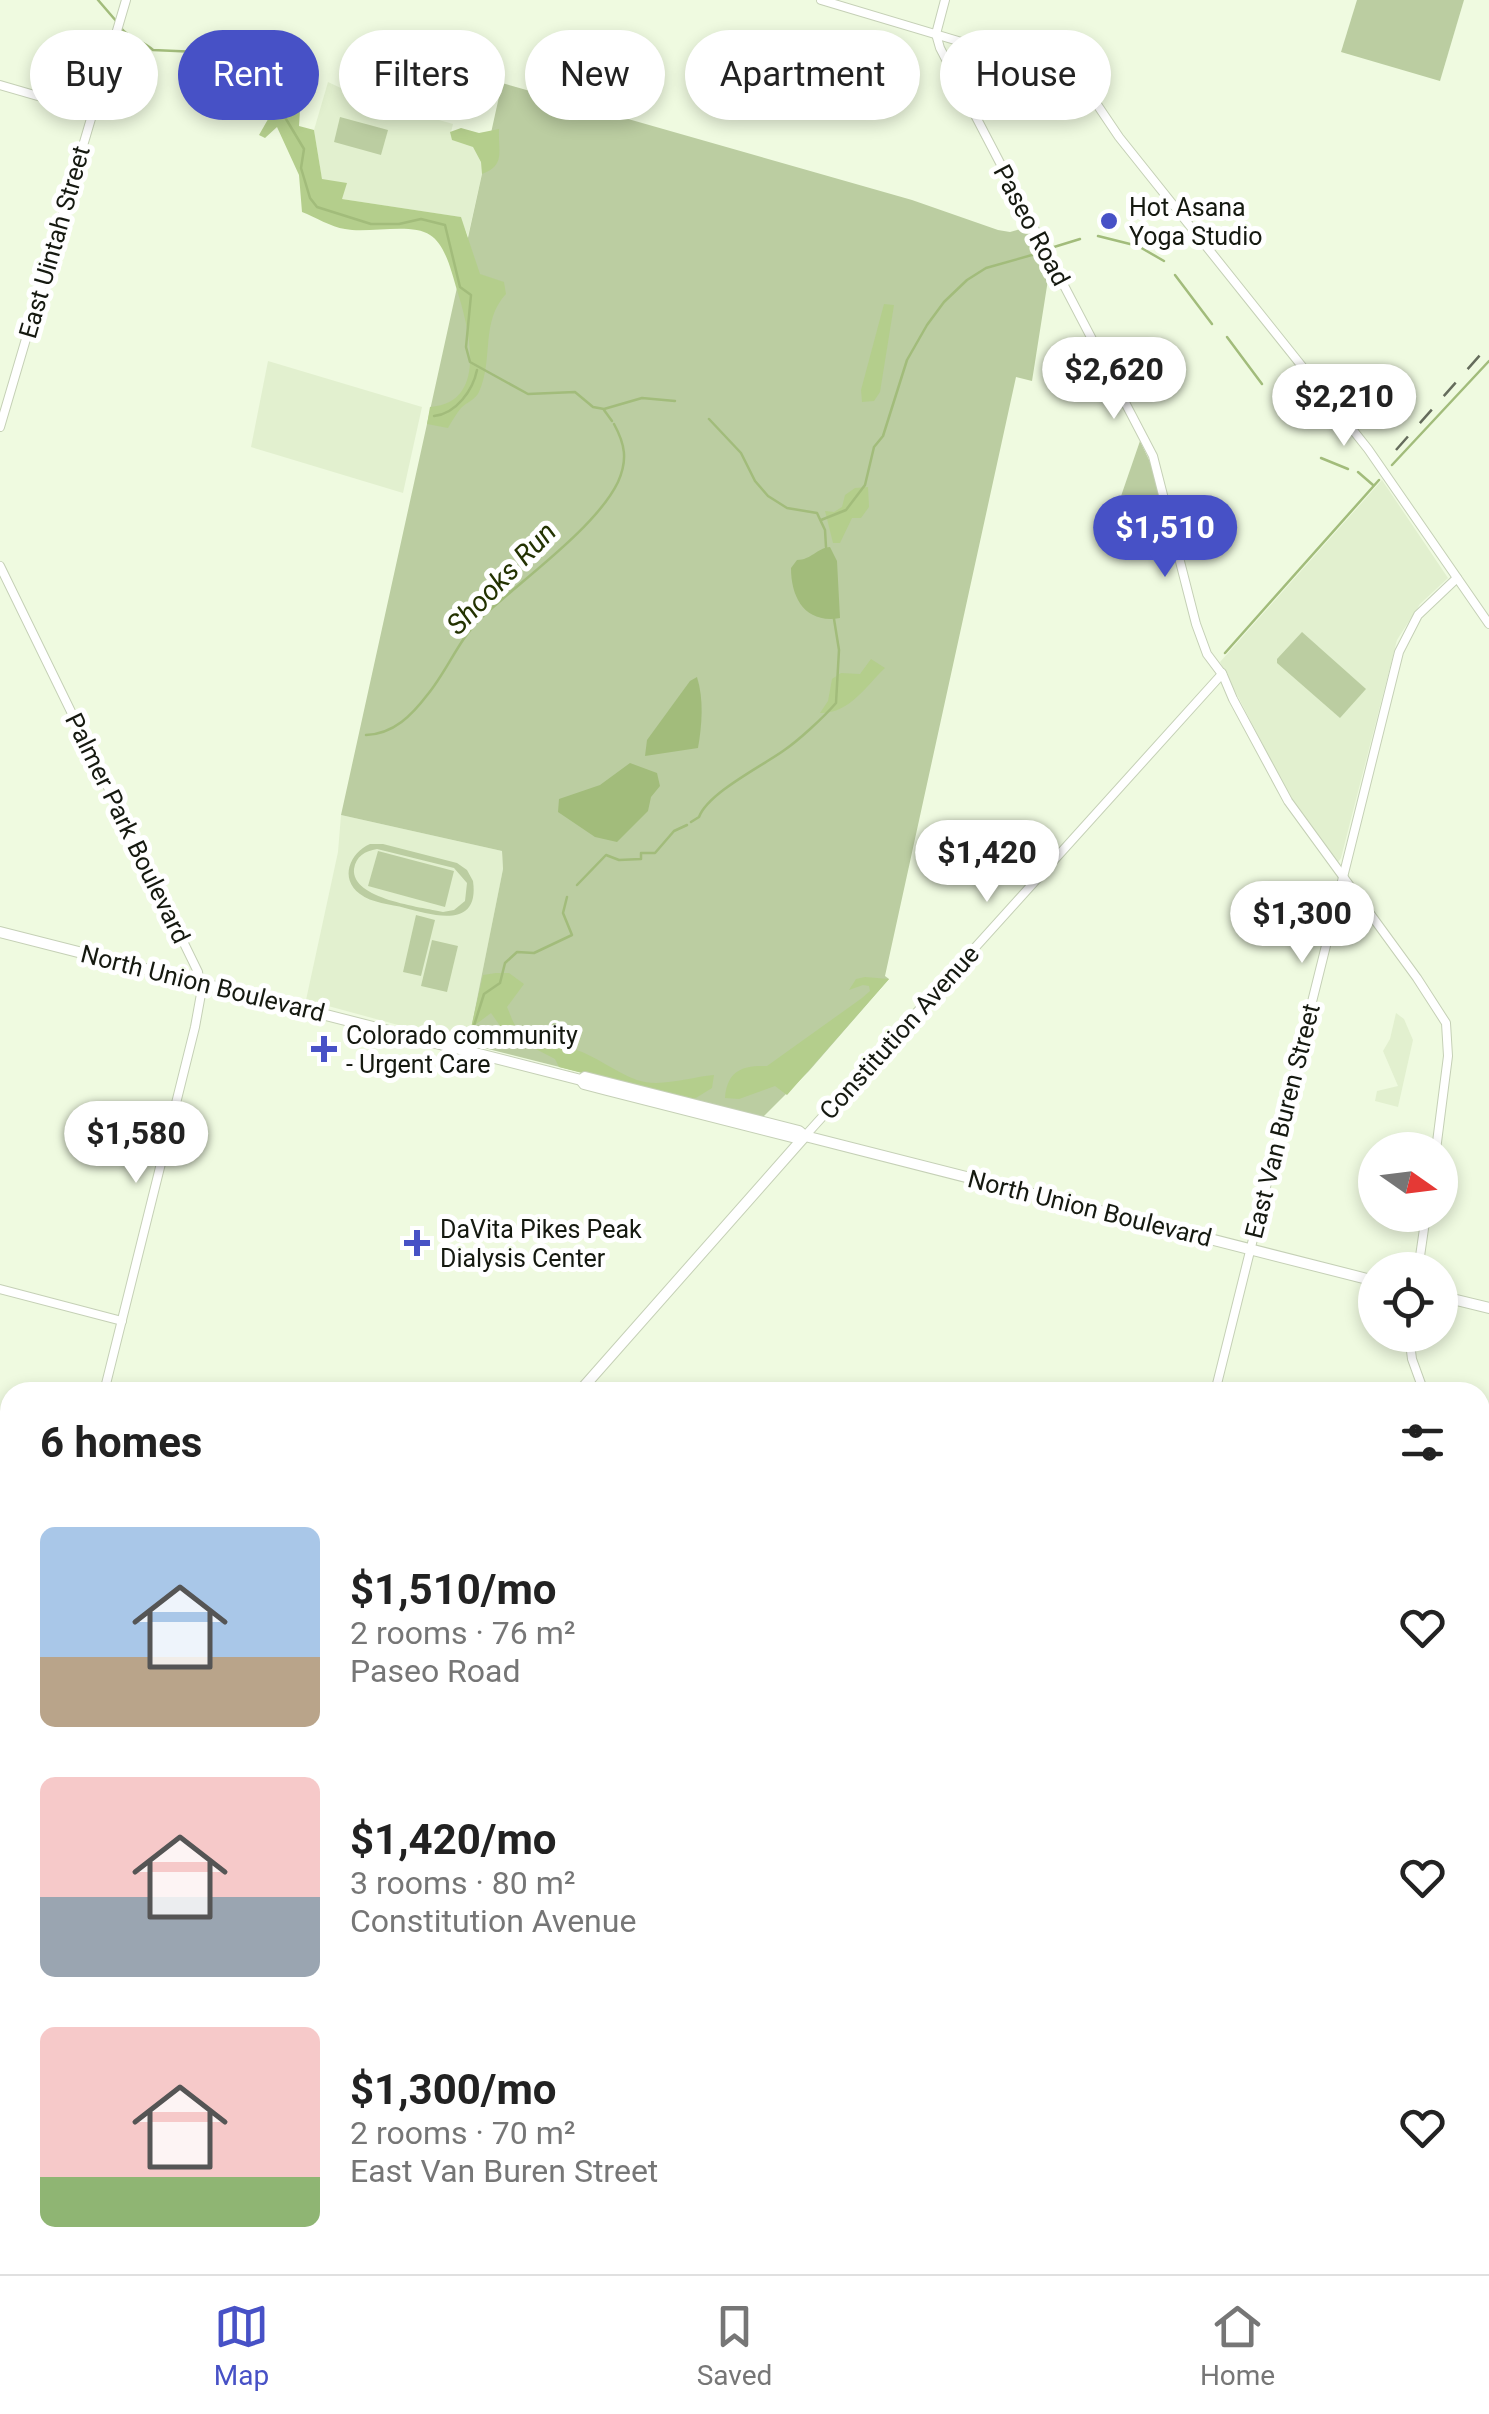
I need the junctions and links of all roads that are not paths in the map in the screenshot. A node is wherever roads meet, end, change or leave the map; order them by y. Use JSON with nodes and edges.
{"nodes":[{"id":1,"x":126,"y":0,"type":"edge"},
{"id":2,"x":821,"y":0,"type":"edge"},
{"id":3,"x":944,"y":0,"type":"edge"},
{"id":4,"x":117,"y":30,"type":"edge"},
{"id":5,"x":936,"y":34,"type":"junction"},
{"id":6,"x":0,"y":85,"type":"edge"},
{"id":7,"x":30,"y":94,"type":"edge"},
{"id":8,"x":90,"y":120,"type":"edge"},
{"id":9,"x":0,"y":377,"type":"edge"},
{"id":10,"x":14,"y":381,"type":"junction"},
{"id":11,"x":0,"y":427,"type":"edge"},
{"id":12,"x":0,"y":566,"type":"edge"},
{"id":13,"x":1456,"y":578,"type":"junction"},
{"id":14,"x":1489,"y":624,"type":"edge"},
{"id":15,"x":1204,"y":642,"type":"junction"},
{"id":16,"x":1207,"y":654,"type":"junction"},
{"id":17,"x":1222,"y":674,"type":"junction"},
{"id":18,"x":1226,"y":686,"type":"junction"},
{"id":19,"x":1204,"y":691,"type":"junction"},
{"id":20,"x":1197,"y":699,"type":"junction"},
{"id":21,"x":1343,"y":876,"type":"junction"},
{"id":22,"x":0,"y":932,"type":"edge"},
{"id":23,"x":200,"y":983,"type":"junction"},
{"id":24,"x":1438,"y":1132,"type":"edge"},
{"id":25,"x":805,"y":1136,"type":"junction"},
{"id":26,"x":1250,"y":1249,"type":"junction"},
{"id":27,"x":1358,"y":1277,"type":"edge"},
{"id":28,"x":0,"y":1290,"type":"edge"},
{"id":29,"x":1489,"y":1296,"type":"edge"},
{"id":30,"x":1458,"y":1299,"type":"edge"},
{"id":31,"x":1472,"y":1302,"type":"junction"},
{"id":32,"x":1489,"y":1308,"type":"edge"},
{"id":33,"x":122,"y":1321,"type":"junction"},
{"id":34,"x":1411,"y":1352,"type":"edge"},
{"id":35,"x":107,"y":1382,"type":"edge"},
{"id":36,"x":588,"y":1382,"type":"edge"},
{"id":37,"x":1218,"y":1382,"type":"edge"},
{"id":38,"x":1420,"y":1382,"type":"edge"}],
"edges":[{"from":1,"to":4,"type":"main road","name":"East Uintah Street"},
{"from":2,"to":5,"type":"main road"},
{"from":3,"to":5,"type":"main road"},
{"from":5,"to":13,"type":"main road"},
{"from":5,"to":15,"type":"main road","name":"Paseo Road"},
{"from":6,"to":7,"type":"main road"},
{"from":8,"to":10,"type":"main road","name":"East Uintah Street"},
{"from":9,"to":10,"type":"main road"},
{"from":10,"to":11,"type":"main road","name":"East Uintah Street"},
{"from":12,"to":23,"type":"main road","name":"Palmer Park Boulevard"},
{"from":13,"to":14,"type":"main road"},
{"from":13,"to":21,"type":"main road","name":"East Van Buren Street"},
{"from":15,"to":16,"type":"main road","name":"Paseo Road"},
{"from":15,"to":17,"type":"main road","name":"Paseo Road"},
{"from":16,"to":17,"type":"main road","name":"Paseo Road"},
{"from":16,"to":19,"type":"main road"},
{"from":17,"to":18,"type":"main road","name":"Paseo Road"},
{"from":17,"to":19,"type":"main road","name":"Constitution Avenue"},
{"from":18,"to":20,"type":"main road"},
{"from":18,"to":21,"type":"main road","name":"Paseo Road"},
{"from":19,"to":20,"type":"main road","name":"Constitution Avenue"},
{"from":20,"to":25,"type":"main road","name":"Constitution Avenue"},
{"from":21,"to":24,"type":"main road","name":"Paseo Road"},
{"from":21,"to":26,"type":"main road","name":"East Van Buren Street"},
{"from":22,"to":23,"type":"main road","name":"North Union Boulevard"},
{"from":23,"to":25,"type":"main road","name":"North Union Boulevard"},
{"from":23,"to":33,"type":"main road"},
{"from":25,"to":26,"type":"main road","name":"North Union Boulevard"},
{"from":25,"to":36,"type":"main road","name":"Constitution Avenue"},
{"from":26,"to":27,"type":"main road","name":"North Union Boulevard"},
{"from":26,"to":37,"type":"main road","name":"East Van Buren Street"},
{"from":28,"to":33,"type":"main road"},
{"from":29,"to":31,"type":"main road"},
{"from":30,"to":31,"type":"main road"},
{"from":31,"to":32,"type":"main road"},
{"from":33,"to":35,"type":"main road"},
{"from":34,"to":38,"type":"main road"}]}
